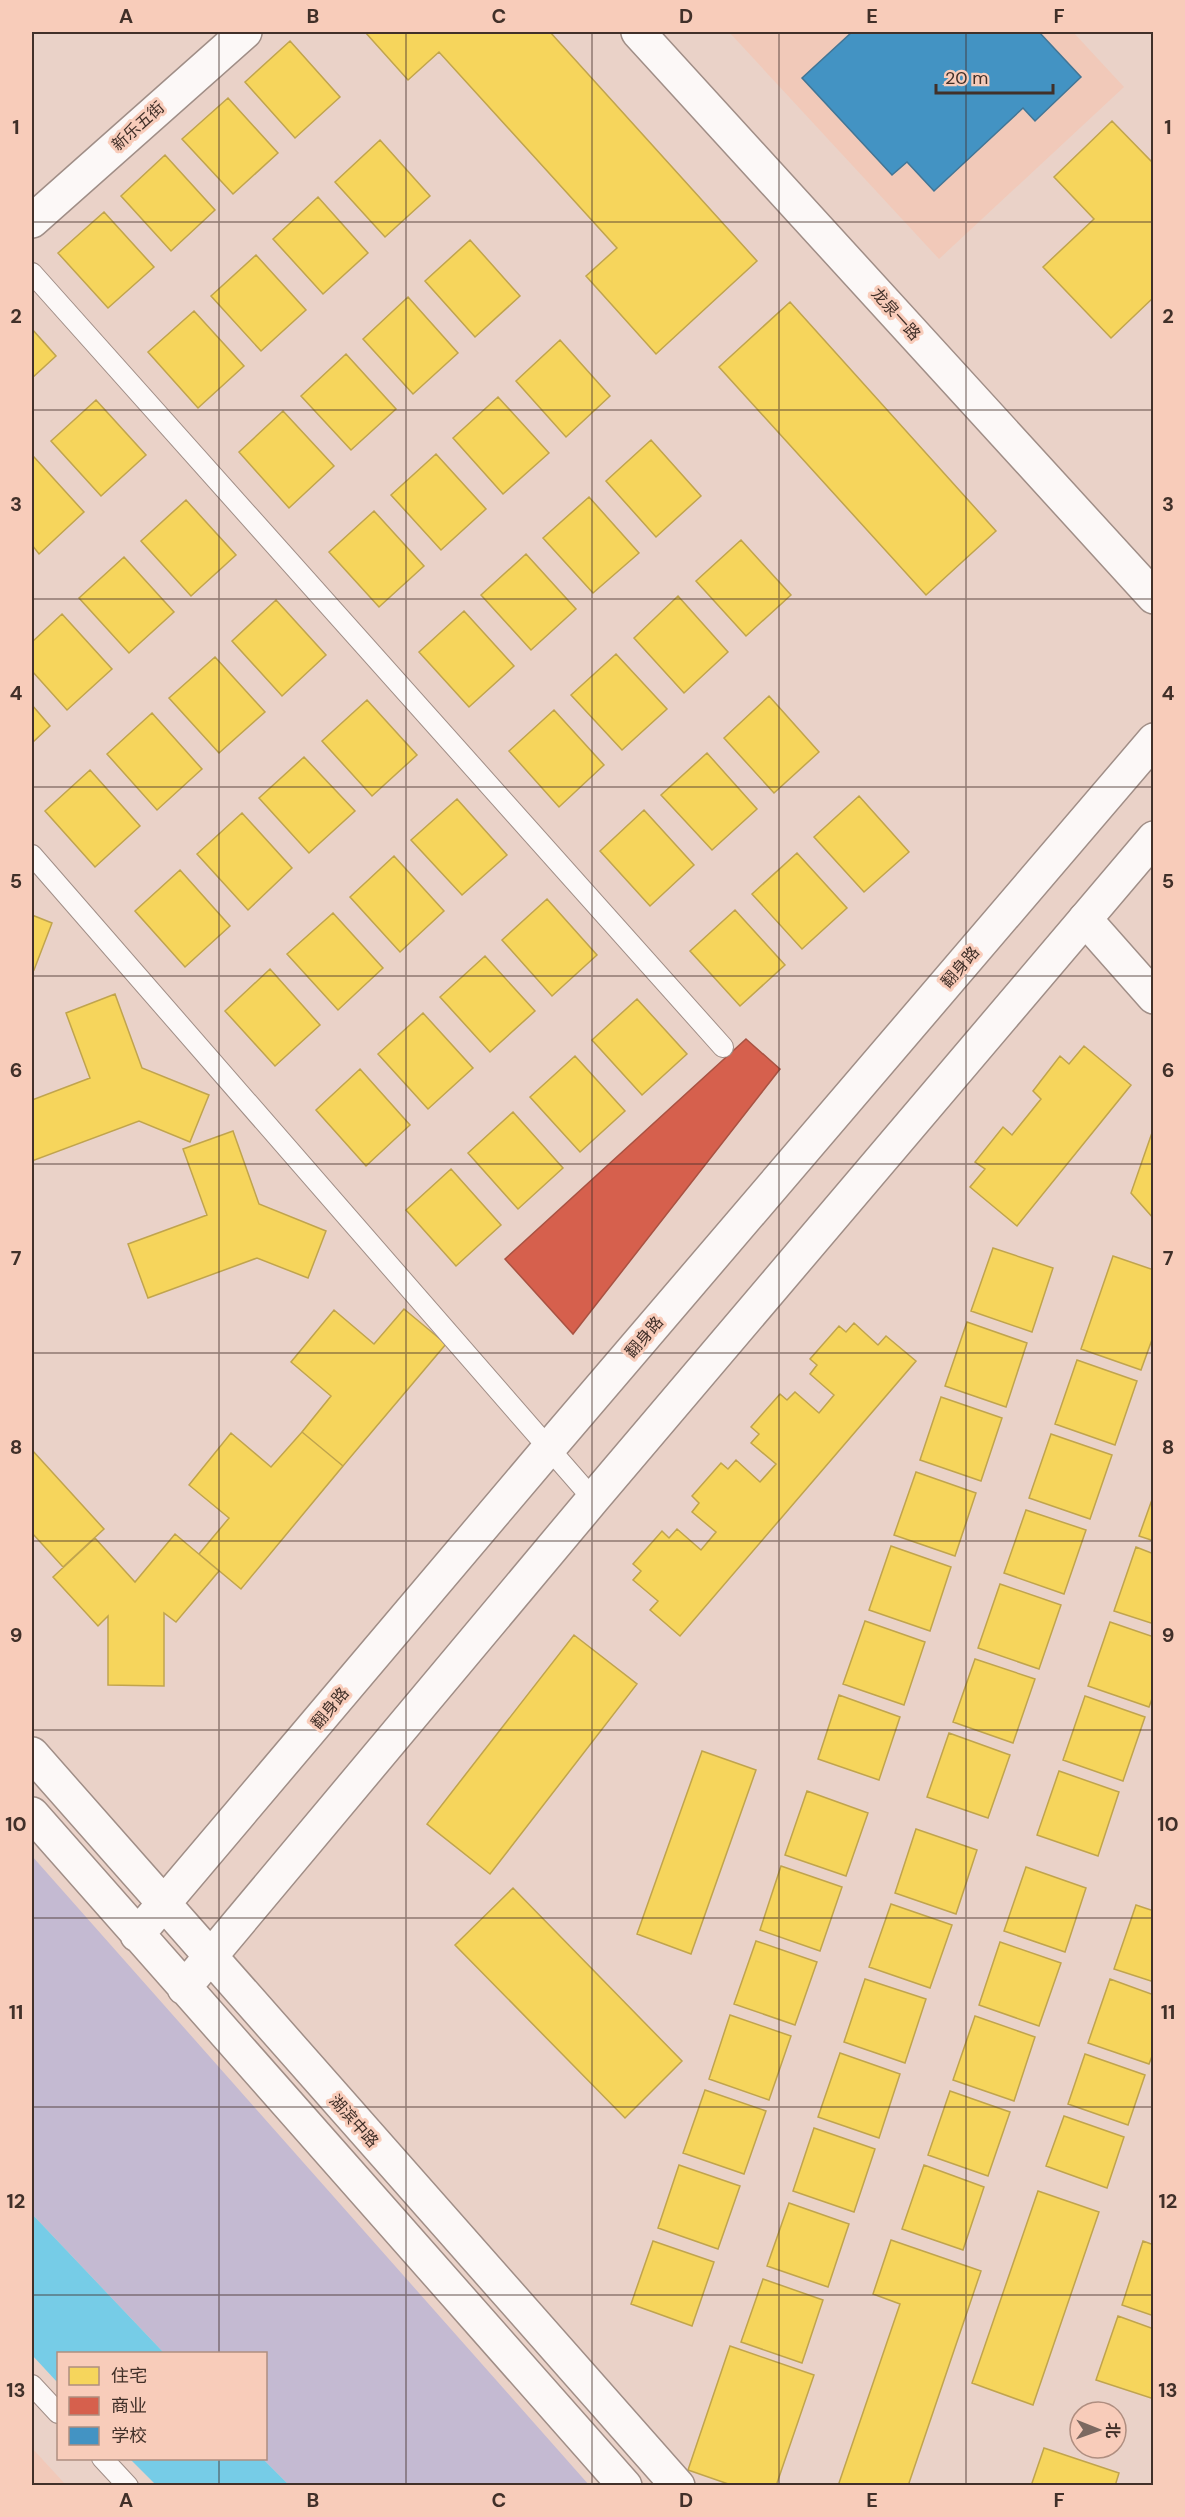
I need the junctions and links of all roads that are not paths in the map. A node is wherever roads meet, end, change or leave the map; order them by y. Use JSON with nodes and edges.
{"nodes":[{"id":1,"x":245,"y":32,"type":"edge"},
{"id":2,"x":638,"y":32,"type":"edge"},
{"id":3,"x":32,"y":220,"type":"edge"},
{"id":4,"x":32,"y":273,"type":"edge"},
{"id":5,"x":1154,"y":597,"type":"edge"},
{"id":6,"x":1154,"y":741,"type":"edge"},
{"id":7,"x":1154,"y":838,"type":"edge"},
{"id":8,"x":32,"y":855,"type":"edge"},
{"id":9,"x":1085,"y":919,"type":"junction"},
{"id":10,"x":1154,"y":997,"type":"edge"},
{"id":11,"x":723,"y":1047,"type":"dead end"},
{"id":12,"x":549,"y":1449,"type":"junction"},
{"id":13,"x":593,"y":1499,"type":"junction"},
{"id":14,"x":32,"y":1754,"type":"edge"},
{"id":15,"x":32,"y":1814,"type":"edge"},
{"id":16,"x":163,"y":1905,"type":"junction"},
{"id":17,"x":137,"y":1935,"type":"junction"},
{"id":18,"x":209,"y":1958,"type":"junction"},
{"id":19,"x":184,"y":1988,"type":"junction"},
{"id":20,"x":32,"y":2385,"type":"edge"},
{"id":21,"x":57,"y":2412,"type":"edge"},
{"id":22,"x":104,"y":2460,"type":"edge"},
{"id":23,"x":128,"y":2486,"type":"edge"},
{"id":24,"x":626,"y":2486,"type":"edge"},
{"id":25,"x":678,"y":2486,"type":"edge"}],
"edges":[{"from":1,"to":3,"type":"main road","name":"新乐五街"},
{"from":2,"to":5,"type":"main road","name":"龙泉一路"},
{"from":4,"to":11,"type":"lane"},
{"from":6,"to":12,"type":"main road","name":"翻身路"},
{"from":7,"to":9,"type":"main road"},
{"from":8,"to":12,"type":"lane"},
{"from":9,"to":10,"type":"main road"},
{"from":9,"to":13,"type":"main road"},
{"from":12,"to":13,"type":"lane"},
{"from":12,"to":16,"type":"main road","name":"翻身路"},
{"from":13,"to":18,"type":"main road"},
{"from":14,"to":16,"type":"main road","name":"湖滨中路"},
{"from":15,"to":17,"type":"main road"},
{"from":16,"to":17,"type":"main road","name":"翻身路"},
{"from":16,"to":18,"type":"main road","name":"湖滨中路"},
{"from":17,"to":19,"type":"main road"},
{"from":18,"to":19,"type":"main road"},
{"from":18,"to":25,"type":"main road","name":"湖滨中路"},
{"from":19,"to":24,"type":"main road"},
{"from":20,"to":21,"type":"lane"},
{"from":22,"to":23,"type":"lane"}]}
